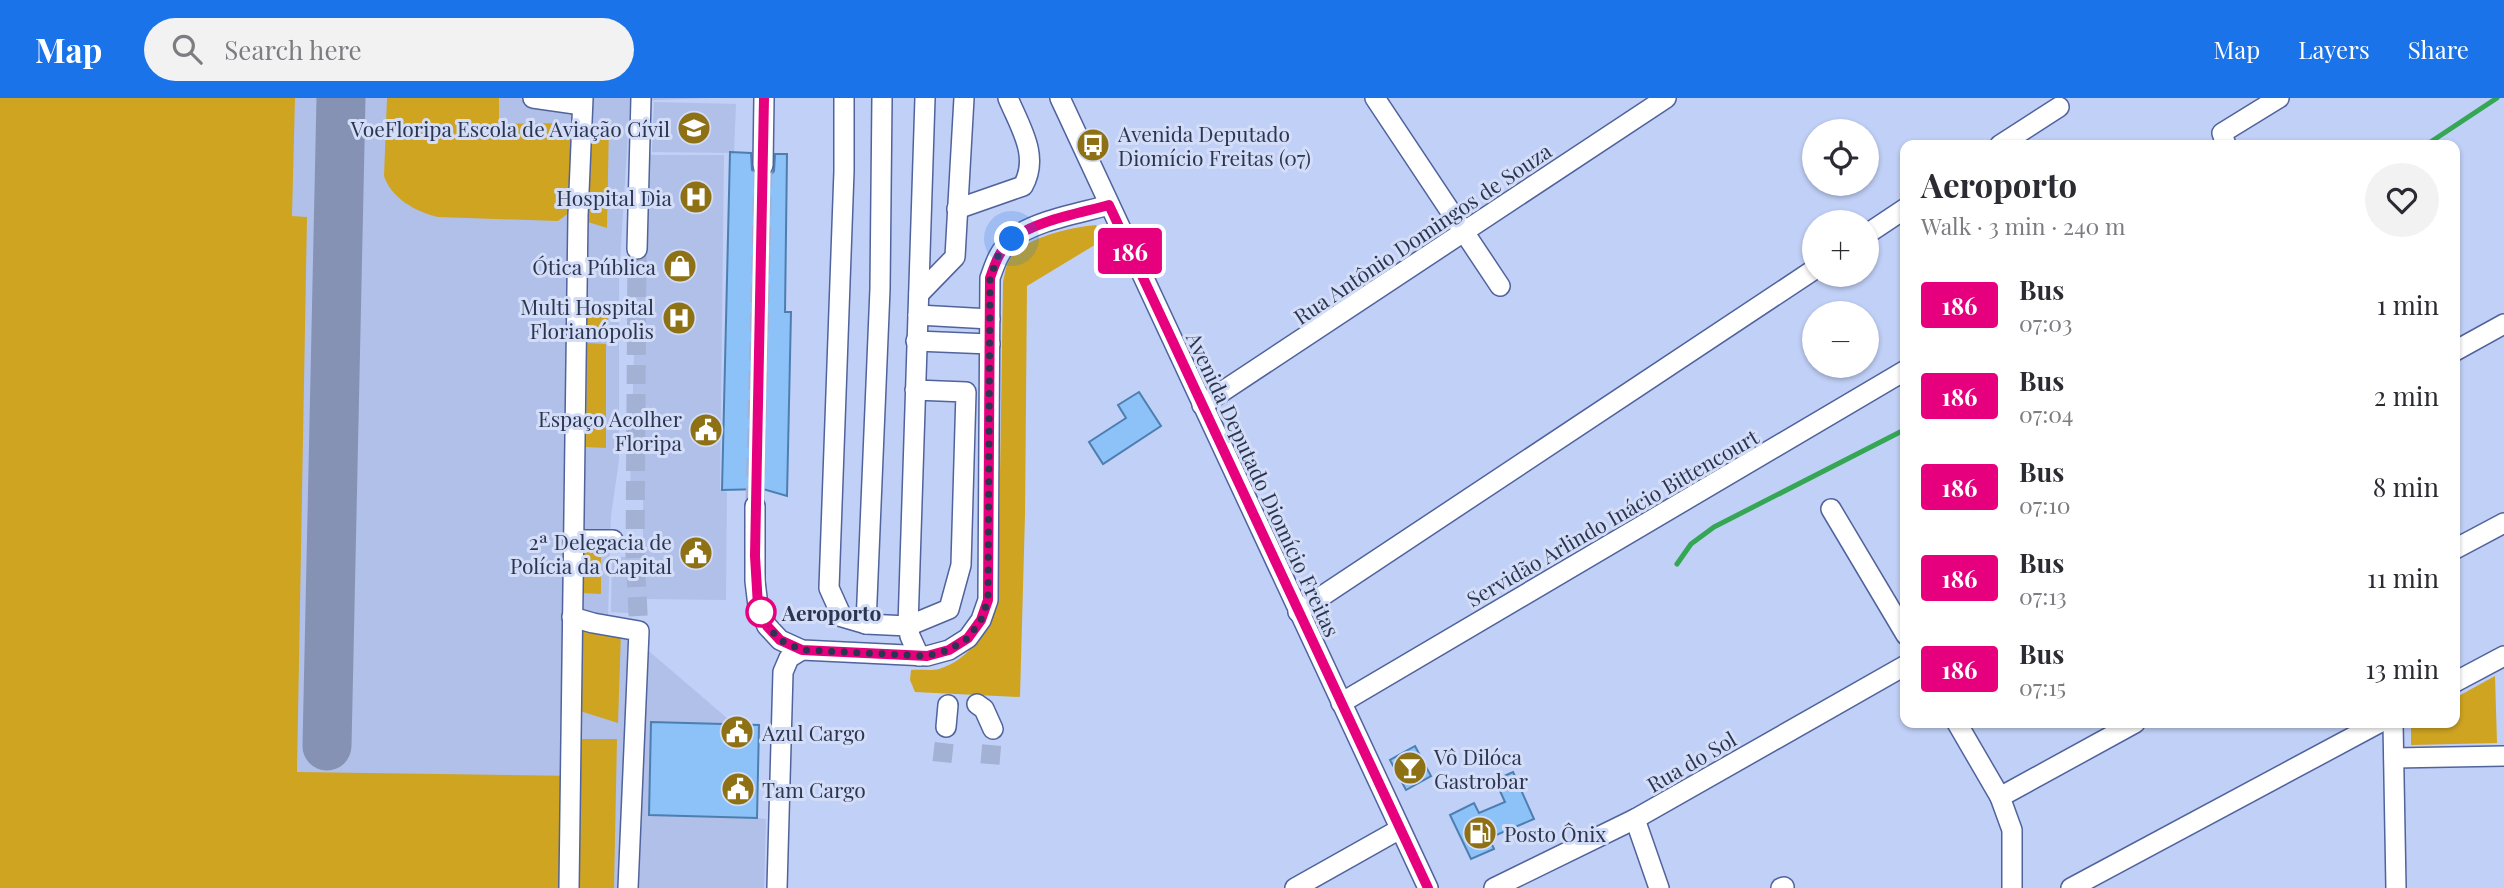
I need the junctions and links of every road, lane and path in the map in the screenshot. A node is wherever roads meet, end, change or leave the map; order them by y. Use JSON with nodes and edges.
{"nodes":[{"id":1,"x":533,"y":98,"type":"edge"},
{"id":2,"x":641,"y":98,"type":"edge"},
{"id":3,"x":764,"y":98,"type":"edge"},
{"id":4,"x":844,"y":98,"type":"edge"},
{"id":5,"x":882,"y":98,"type":"edge"},
{"id":6,"x":925,"y":98,"type":"edge"},
{"id":7,"x":964,"y":98,"type":"edge"},
{"id":8,"x":1008,"y":98,"type":"edge"},
{"id":9,"x":1060,"y":98,"type":"edge"},
{"id":10,"x":1375,"y":98,"type":"edge"},
{"id":11,"x":1666,"y":98,"type":"edge"},
{"id":12,"x":2278,"y":98,"type":"edge"},
{"id":13,"x":582,"y":101,"type":"edge"},
{"id":14,"x":2059,"y":107,"type":"dead end"},
{"id":15,"x":2008,"y":140,"type":"edge"},
{"id":16,"x":2224,"y":140,"type":"edge"},
{"id":17,"x":763,"y":164,"type":"tunnel mouth"},
{"id":18,"x":1109,"y":205,"type":"junction"},
{"id":19,"x":957,"y":209,"type":"junction"},
{"id":20,"x":1900,"y":212,"type":"edge"},
{"id":21,"x":1879,"y":226,"type":"edge"},
{"id":22,"x":1464,"y":232,"type":"junction"},
{"id":23,"x":637,"y":250,"type":"tunnel mouth"},
{"id":24,"x":1802,"y":278,"type":"edge"},
{"id":25,"x":1500,"y":286,"type":"dead end"},
{"id":26,"x":919,"y":294,"type":"junction"},
{"id":27,"x":918,"y":314,"type":"junction"},
{"id":28,"x":990,"y":319,"type":"junction"},
{"id":29,"x":2504,"y":324,"type":"edge"},
{"id":30,"x":916,"y":341,"type":"junction"},
{"id":31,"x":990,"y":344,"type":"junction"},
{"id":32,"x":2460,"y":348,"type":"edge"},
{"id":33,"x":1900,"y":374,"type":"edge"},
{"id":34,"x":915,"y":390,"type":"junction"},
{"id":35,"x":1202,"y":405,"type":"junction"},
{"id":36,"x":755,"y":506,"type":"tunnel mouth"},
{"id":37,"x":1831,"y":509,"type":"dead end"},
{"id":38,"x":2504,"y":523,"type":"edge"},
{"id":39,"x":573,"y":540,"type":"junction"},
{"id":40,"x":613,"y":540,"type":"dead end"},
{"id":41,"x":2460,"y":546,"type":"edge"},
{"id":42,"x":1298,"y":612,"type":"junction"},
{"id":43,"x":572,"y":617,"type":"junction"},
{"id":44,"x":866,"y":624,"type":"junction"},
{"id":45,"x":1900,"y":625,"type":"edge"},
{"id":46,"x":908,"y":626,"type":"junction"},
{"id":47,"x":802,"y":650,"type":"junction"},
{"id":48,"x":919,"y":656,"type":"junction"},
{"id":49,"x":2504,"y":656,"type":"edge"},
{"id":50,"x":1900,"y":668,"type":"edge"},
{"id":51,"x":2460,"y":679,"type":"edge"},
{"id":52,"x":1341,"y":703,"type":"junction"},
{"id":53,"x":977,"y":704,"type":"dead end"},
{"id":54,"x":948,"y":705,"type":"dead end"},
{"id":55,"x":946,"y":727,"type":"tunnel mouth"},
{"id":56,"x":1960,"y":728,"type":"edge"},
{"id":57,"x":2126,"y":728,"type":"edge"},
{"id":58,"x":2370,"y":728,"type":"edge"},
{"id":59,"x":2393,"y":728,"type":"edge"},
{"id":60,"x":993,"y":729,"type":"tunnel mouth"},
{"id":61,"x":2504,"y":756,"type":"edge"},
{"id":62,"x":2394,"y":758,"type":"junction"},
{"id":63,"x":2000,"y":797,"type":"junction"},
{"id":64,"x":1635,"y":819,"type":"junction"},
{"id":65,"x":1401,"y":829,"type":"junction"},
{"id":66,"x":569,"y":888,"type":"edge"},
{"id":67,"x":628,"y":888,"type":"edge"},
{"id":68,"x":777,"y":888,"type":"edge"},
{"id":69,"x":1295,"y":888,"type":"edge"},
{"id":70,"x":1428,"y":888,"type":"edge"},
{"id":71,"x":1494,"y":888,"type":"edge"},
{"id":72,"x":1659,"y":888,"type":"edge"},
{"id":73,"x":2012,"y":888,"type":"edge"},
{"id":74,"x":2071,"y":888,"type":"edge"},
{"id":75,"x":2396,"y":888,"type":"edge"}],
"edges":[{"from":1,"to":13,"type":"street"},
{"from":2,"to":23,"type":"street"},
{"from":3,"to":17,"type":"street"},
{"from":4,"to":44,"type":"street"},
{"from":5,"to":44,"type":"street"},
{"from":6,"to":26,"type":"street"},
{"from":7,"to":19,"type":"street"},
{"from":8,"to":19,"type":"street"},
{"from":9,"to":18,"type":"street","name":"Avenida Deputado Diomício Freitas"},
{"from":10,"to":22,"type":"street"},
{"from":11,"to":22,"type":"street","name":"Rua Antônio Domingos de Souza"},
{"from":12,"to":16,"type":"street"},
{"from":13,"to":39,"type":"street"},
{"from":14,"to":15,"type":"street"},
{"from":18,"to":28,"type":"street"},
{"from":18,"to":35,"type":"street","name":"Avenida Deputado Diomício Freitas"},
{"from":19,"to":26,"type":"street"},
{"from":20,"to":21,"type":"street"},
{"from":22,"to":25,"type":"street"},
{"from":22,"to":35,"type":"street","name":"Rua Antônio Domingos de Souza"},
{"from":24,"to":42,"type":"street"},
{"from":26,"to":27,"type":"street"},
{"from":27,"to":28,"type":"street"},
{"from":27,"to":30,"type":"street"},
{"from":28,"to":31,"type":"street"},
{"from":29,"to":32,"type":"street"},
{"from":30,"to":31,"type":"street"},
{"from":30,"to":34,"type":"street"},
{"from":31,"to":48,"type":"street"},
{"from":33,"to":52,"type":"street","name":"Servidão Arlindo Inácio Bittencourt"},
{"from":34,"to":46,"type":"street"},
{"from":34,"to":46,"type":"street"},
{"from":35,"to":42,"type":"street","name":"Avenida Deputado Diomício Freitas"},
{"from":36,"to":47,"type":"street"},
{"from":37,"to":45,"type":"street"},
{"from":38,"to":41,"type":"street"},
{"from":39,"to":40,"type":"street"},
{"from":39,"to":43,"type":"street"},
{"from":42,"to":52,"type":"street","name":"Avenida Deputado Diomício Freitas"},
{"from":43,"to":66,"type":"street"},
{"from":43,"to":67,"type":"street"},
{"from":44,"to":46,"type":"street"},
{"from":46,"to":48,"type":"street"},
{"from":47,"to":48,"type":"street"},
{"from":47,"to":68,"type":"street"},
{"from":49,"to":51,"type":"street"},
{"from":50,"to":64,"type":"street","name":"Rua do Sol"},
{"from":52,"to":65,"type":"street","name":"Avenida Deputado Diomício Freitas"},
{"from":53,"to":60,"type":"street"},
{"from":54,"to":55,"type":"street"},
{"from":56,"to":63,"type":"street"},
{"from":57,"to":63,"type":"street"},
{"from":58,"to":74,"type":"street"},
{"from":59,"to":62,"type":"street"},
{"from":61,"to":62,"type":"street"},
{"from":62,"to":75,"type":"street"},
{"from":63,"to":73,"type":"street"},
{"from":64,"to":71,"type":"street","name":"Rua do Sol"},
{"from":64,"to":72,"type":"street"},
{"from":65,"to":69,"type":"street"},
{"from":65,"to":70,"type":"street","name":"Avenida Deputado Diomício Freitas"}]}
